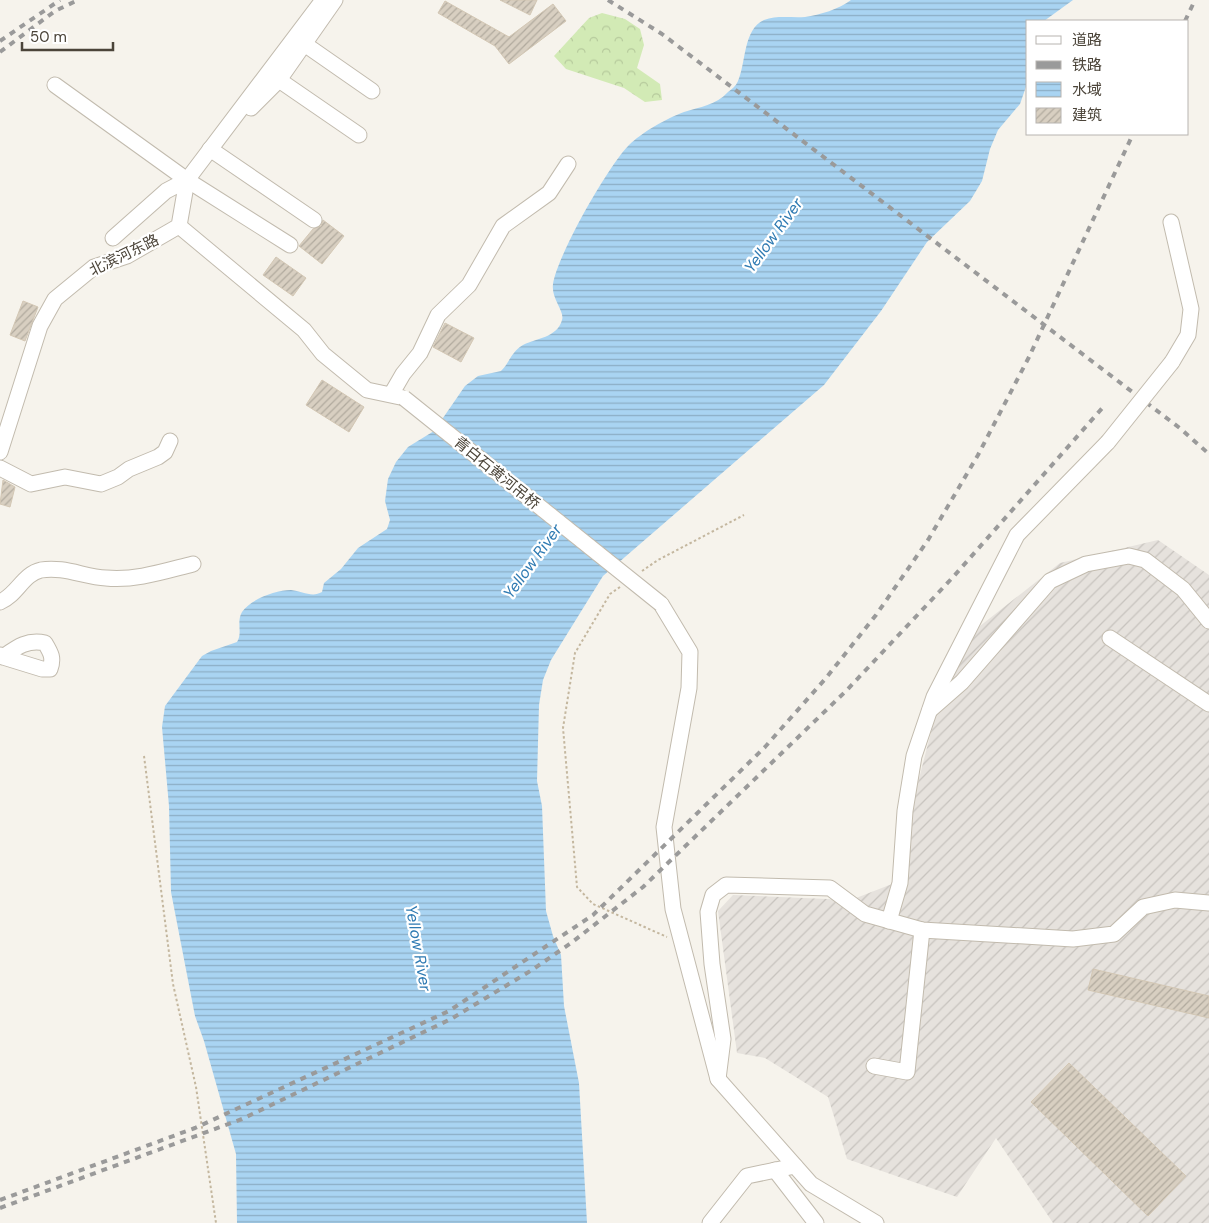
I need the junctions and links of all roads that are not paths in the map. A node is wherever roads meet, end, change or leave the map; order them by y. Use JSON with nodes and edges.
{"nodes":[{"id":1,"x":323,"y":0,"type":"edge"},
{"id":2,"x":335,"y":0,"type":"edge"},
{"id":3,"x":303,"y":43,"type":"junction"},
{"id":4,"x":279,"y":80,"type":"junction"},
{"id":5,"x":55,"y":85,"type":"dead end"},
{"id":6,"x":372,"y":91,"type":"dead end"},
{"id":7,"x":238,"y":112,"type":"junction"},
{"id":8,"x":359,"y":135,"type":"dead end"},
{"id":9,"x":210,"y":149,"type":"junction"},
{"id":10,"x":568,"y":164,"type":"dead end"},
{"id":11,"x":187,"y":180,"type":"junction"},
{"id":12,"x":314,"y":220,"type":"dead end"},
{"id":13,"x":1171,"y":222,"type":"dead end"},
{"id":14,"x":180,"y":226,"type":"junction"},
{"id":15,"x":113,"y":238,"type":"dead end"},
{"id":16,"x":290,"y":245,"type":"dead end"},
{"id":17,"x":398,"y":396,"type":"junction"},
{"id":18,"x":170,"y":441,"type":"dead end"},
{"id":19,"x":0,"y":452,"type":"edge"},
{"id":20,"x":0,"y":468,"type":"edge"},
{"id":21,"x":193,"y":564,"type":"dead end"},
{"id":22,"x":0,"y":602,"type":"edge"},
{"id":23,"x":1209,"y":621,"type":"edge"},
{"id":24,"x":1110,"y":638,"type":"dead end"},
{"id":25,"x":1209,"y":704,"type":"edge"},
{"id":26,"x":929,"y":710,"type":"junction"},
{"id":27,"x":1209,"y":903,"type":"edge"},
{"id":28,"x":889,"y":921,"type":"junction"},
{"id":29,"x":922,"y":930,"type":"junction"},
{"id":30,"x":874,"y":1066,"type":"dead end"},
{"id":31,"x":718,"y":1079,"type":"junction"},
{"id":32,"x":795,"y":1166,"type":"junction"},
{"id":33,"x":774,"y":1170,"type":"junction"},
{"id":34,"x":710,"y":1223,"type":"edge"},
{"id":35,"x":816,"y":1223,"type":"edge"},
{"id":36,"x":876,"y":1223,"type":"edge"}],
"edges":[{"from":1,"to":7,"type":"street"},
{"from":2,"to":3,"type":"street"},
{"from":3,"to":4,"type":"street"},
{"from":3,"to":6,"type":"street"},
{"from":4,"to":7,"type":"street"},
{"from":4,"to":8,"type":"street"},
{"from":5,"to":11,"type":"street"},
{"from":7,"to":9,"type":"street"},
{"from":9,"to":11,"type":"street"},
{"from":9,"to":12,"type":"street"},
{"from":10,"to":17,"type":"street"},
{"from":11,"to":14,"type":"street"},
{"from":11,"to":15,"type":"street"},
{"from":11,"to":16,"type":"street"},
{"from":13,"to":26,"type":"street","bridge":true},
{"from":14,"to":17,"type":"street"},
{"from":14,"to":19,"type":"street","name":"北滨河东路"},
{"from":17,"to":31,"type":"street","name":"青白石黄河吊桥","bridge":true},
{"from":18,"to":20,"type":"street"},
{"from":21,"to":22,"type":"street"},
{"from":23,"to":26,"type":"street"},
{"from":24,"to":25,"type":"street"},
{"from":26,"to":28,"type":"street"},
{"from":27,"to":29,"type":"street"},
{"from":28,"to":29,"type":"street"},
{"from":28,"to":31,"type":"street"},
{"from":29,"to":30,"type":"street"},
{"from":31,"to":32,"type":"street"},
{"from":32,"to":33,"type":"street"},
{"from":32,"to":36,"type":"street"},
{"from":33,"to":34,"type":"street"},
{"from":33,"to":35,"type":"street"}]}
